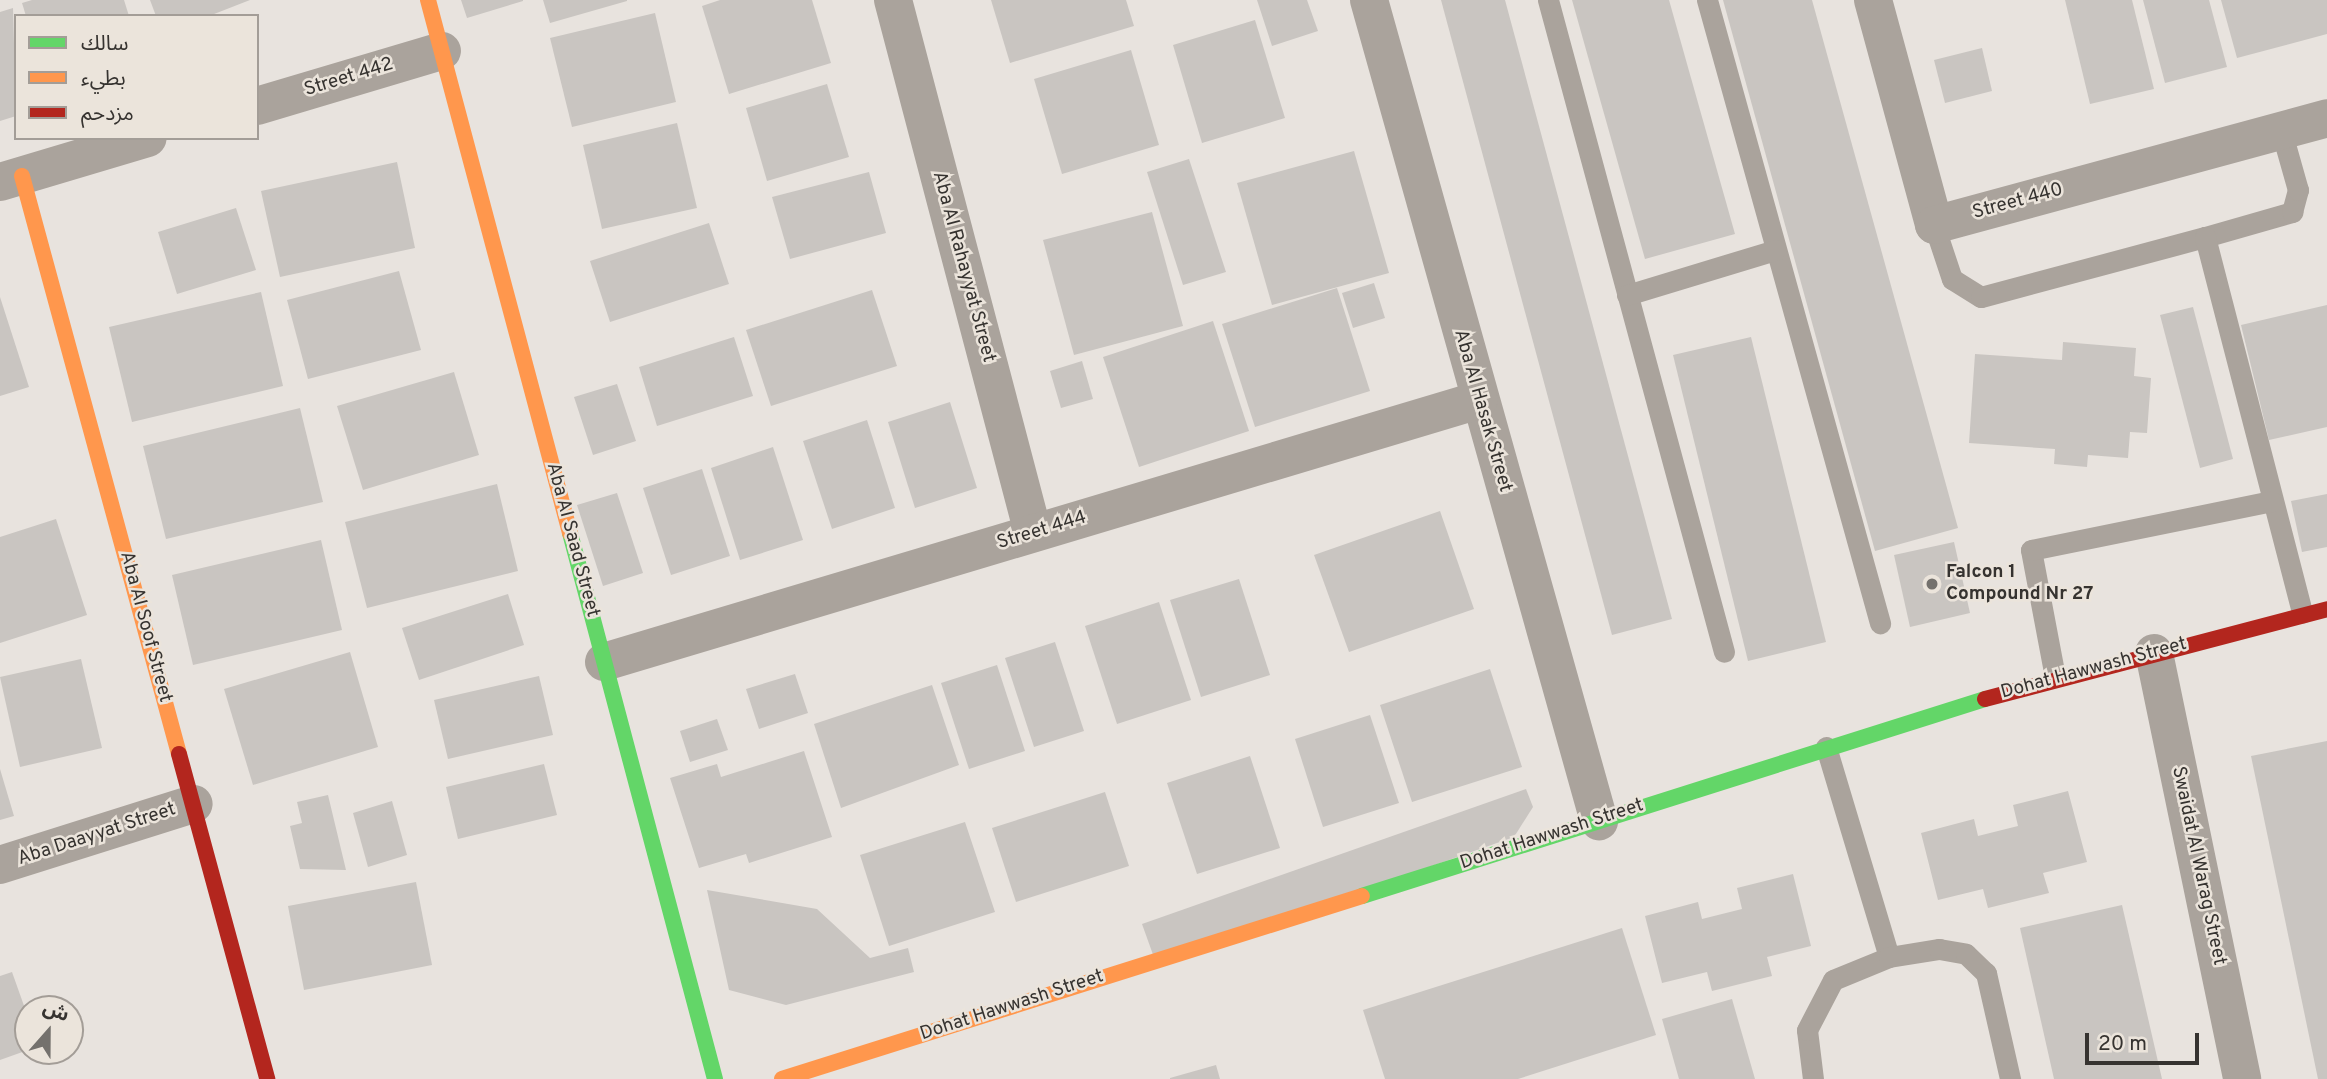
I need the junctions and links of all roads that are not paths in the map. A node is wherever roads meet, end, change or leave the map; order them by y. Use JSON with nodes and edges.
{"nodes":[{"id":1,"x":428,"y":0,"type":"edge"},
{"id":2,"x":893,"y":0,"type":"edge"},
{"id":3,"x":1369,"y":0,"type":"edge"},
{"id":4,"x":1548,"y":0,"type":"edge"},
{"id":5,"x":1707,"y":0,"type":"edge"},
{"id":6,"x":1873,"y":0,"type":"edge"},
{"id":7,"x":442,"y":51,"type":"junction"},
{"id":8,"x":259,"y":105,"type":"edge"},
{"id":9,"x":2327,"y":118,"type":"edge"},
{"id":10,"x":2281,"y":131,"type":"junction"},
{"id":11,"x":141,"y":140,"type":"edge"},
{"id":12,"x":11,"y":179,"type":"edge"},
{"id":13,"x":1934,"y":225,"type":"junction"},
{"id":14,"x":2205,"y":237,"type":"junction"},
{"id":15,"x":1775,"y":250,"type":"junction"},
{"id":16,"x":1627,"y":295,"type":"junction"},
{"id":17,"x":1479,"y":400,"type":"junction"},
{"id":18,"x":2271,"y":501,"type":"junction"},
{"id":19,"x":1033,"y":533,"type":"junction"},
{"id":20,"x":2327,"y":609,"type":"edge"},
{"id":21,"x":2302,"y":613,"type":"junction"},
{"id":22,"x":1880,"y":623,"type":"dead end"},
{"id":23,"x":1724,"y":652,"type":"dead end"},
{"id":24,"x":2154,"y":653,"type":"junction"},
{"id":25,"x":604,"y":662,"type":"junction"},
{"id":26,"x":2055,"y":677,"type":"junction"},
{"id":27,"x":1826,"y":747,"type":"junction"},
{"id":28,"x":194,"y":804,"type":"junction"},
{"id":29,"x":1599,"y":821,"type":"junction"},
{"id":30,"x":0,"y":865,"type":"edge"},
{"id":31,"x":1889,"y":957,"type":"junction"},
{"id":32,"x":267,"y":1079,"type":"edge"},
{"id":33,"x":715,"y":1079,"type":"edge"},
{"id":34,"x":782,"y":1079,"type":"edge"},
{"id":35,"x":1813,"y":1079,"type":"edge"},
{"id":36,"x":2011,"y":1079,"type":"edge"},
{"id":37,"x":2242,"y":1079,"type":"edge"}],
"edges":[{"from":1,"to":7,"type":"street","name":"Aba Al Saad Street"},
{"from":2,"to":19,"type":"street","name":"Aba Al Rahayyat Street"},
{"from":3,"to":17,"type":"street","name":"Aba Al Hasak Street"},
{"from":4,"to":16,"type":"lane"},
{"from":5,"to":15,"type":"lane"},
{"from":6,"to":13,"type":"street"},
{"from":7,"to":8,"type":"street","name":"Street 442"},
{"from":7,"to":25,"type":"street","name":"Aba Al Saad Street"},
{"from":9,"to":10,"type":"street","name":"Street 440"},
{"from":10,"to":13,"type":"street","name":"Street 440"},
{"from":10,"to":14,"type":"lane"},
{"from":11,"to":12,"type":"street"},
{"from":12,"to":28,"type":"street","name":"Aba Al Soof Street"},
{"from":13,"to":14,"type":"lane"},
{"from":14,"to":18,"type":"lane"},
{"from":15,"to":16,"type":"lane"},
{"from":15,"to":22,"type":"lane"},
{"from":16,"to":23,"type":"lane"},
{"from":17,"to":19,"type":"street","name":"Street 444"},
{"from":17,"to":29,"type":"street","name":"Aba Al Hasak Street"},
{"from":18,"to":21,"type":"lane"},
{"from":18,"to":26,"type":"lane"},
{"from":19,"to":25,"type":"street","name":"Street 444"},
{"from":20,"to":21,"type":"street","name":"Dohat Hawwash Street"},
{"from":21,"to":24,"type":"street","name":"Dohat Hawwash Street"},
{"from":24,"to":26,"type":"street","name":"Dohat Hawwash Street"},
{"from":24,"to":37,"type":"street","name":"Swaidat Al Warag Street"},
{"from":25,"to":33,"type":"street","name":"Aba Al Saad Street"},
{"from":26,"to":27,"type":"street","name":"Dohat Hawwash Street"},
{"from":27,"to":29,"type":"street","name":"Dohat Hawwash Street"},
{"from":27,"to":31,"type":"lane"},
{"from":28,"to":30,"type":"street","name":"Aba Daayyat Street"},
{"from":28,"to":32,"type":"street","name":"Aba Al Soof Street"},
{"from":29,"to":34,"type":"street","name":"Dohat Hawwash Street"},
{"from":31,"to":35,"type":"lane"},
{"from":31,"to":36,"type":"lane"}]}
